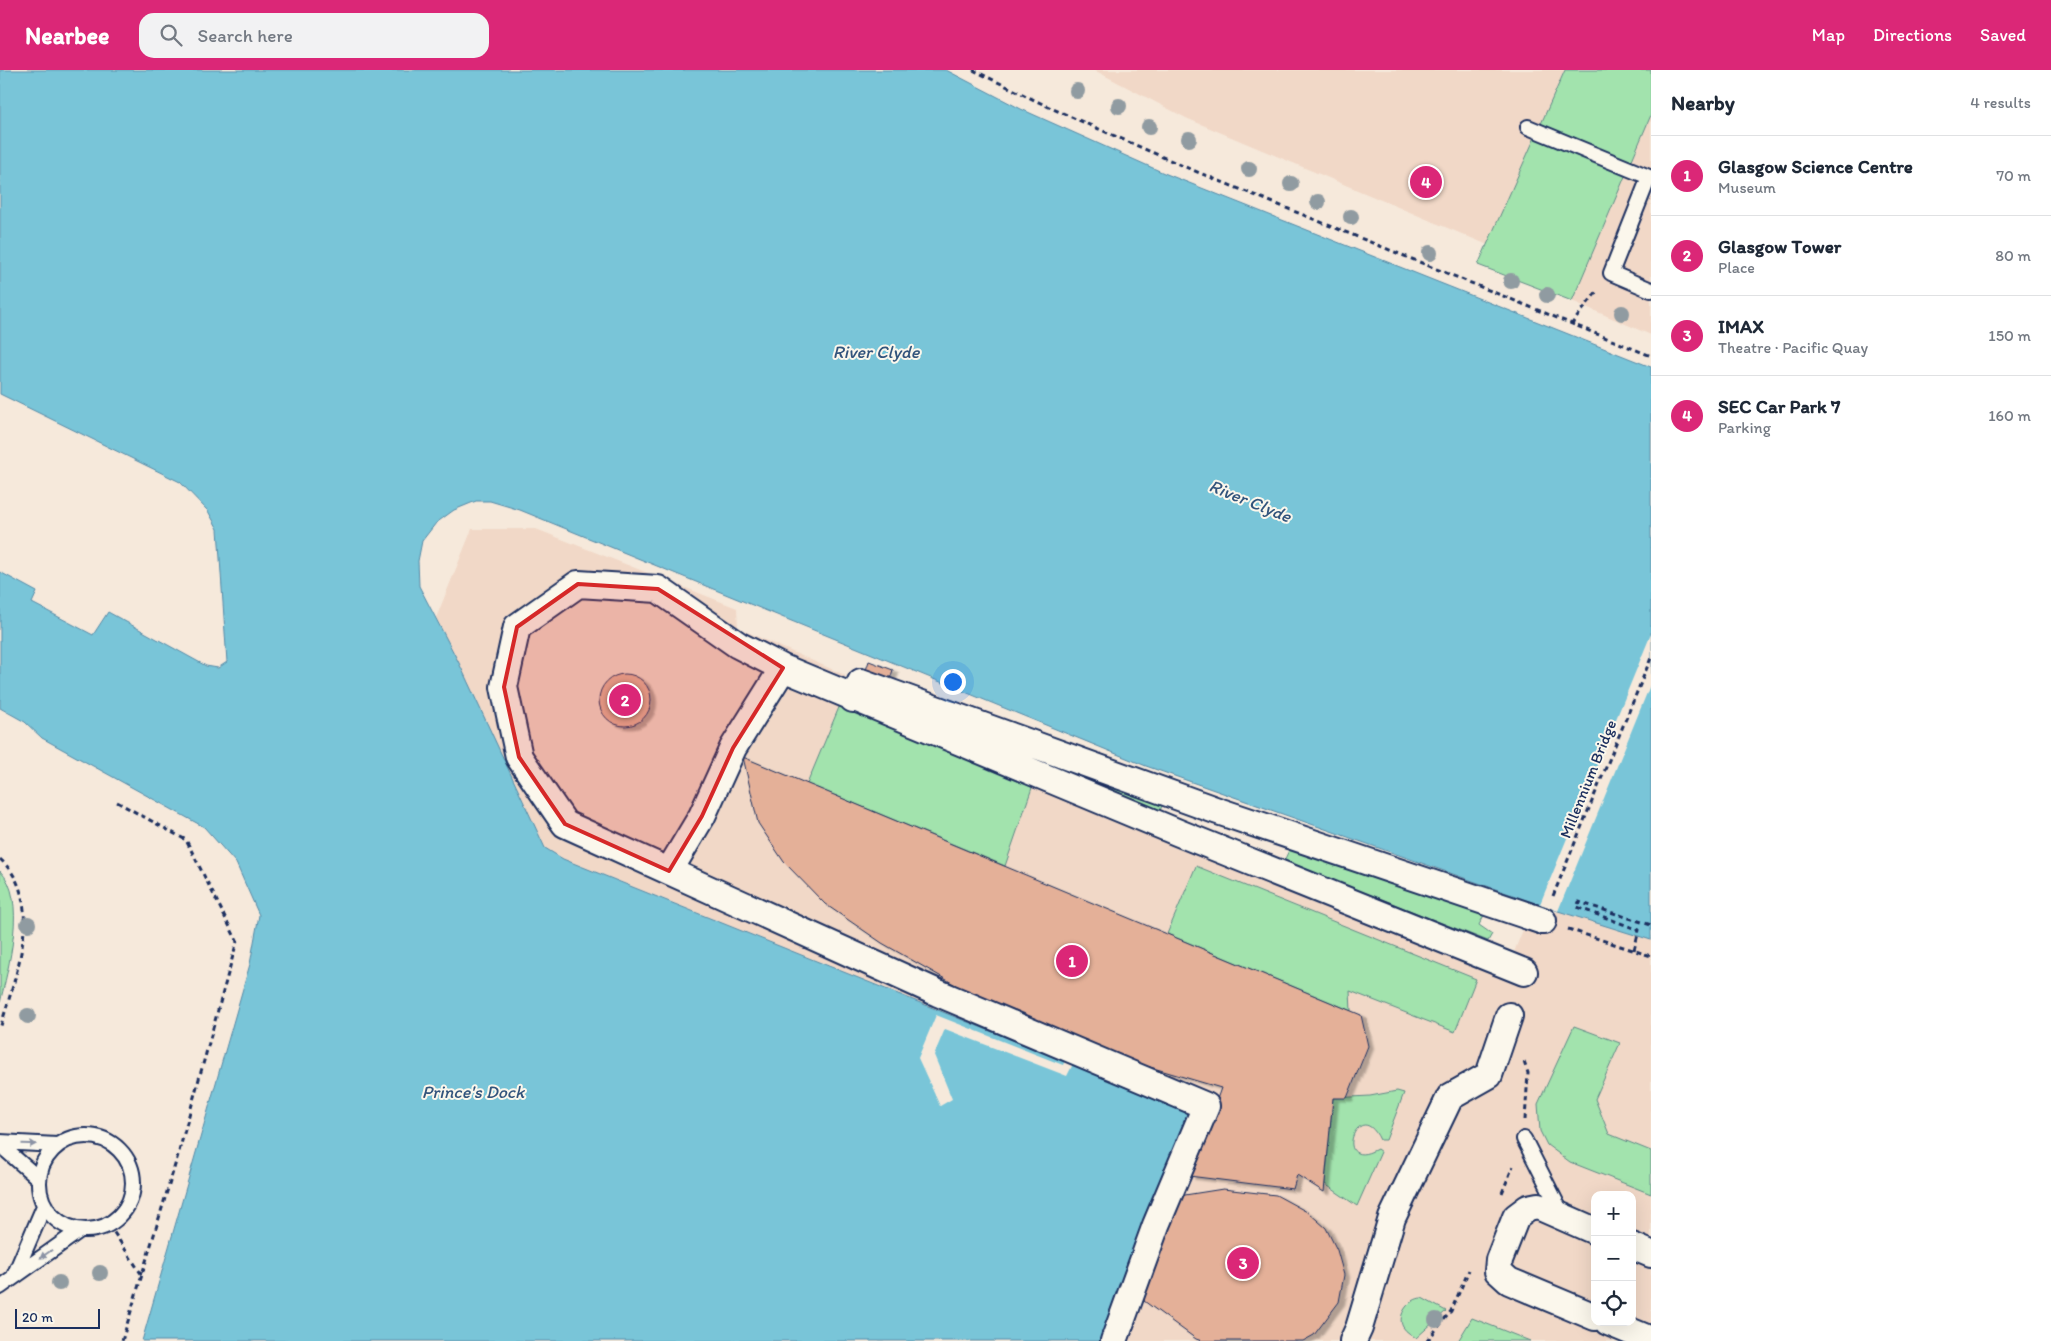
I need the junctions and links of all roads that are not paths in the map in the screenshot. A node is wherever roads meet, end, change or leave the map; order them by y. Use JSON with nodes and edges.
{"nodes":[{"id":1,"x":1528,"y":127,"type":"dead end"},
{"id":2,"x":1651,"y":290,"type":"edge"},
{"id":3,"x":783,"y":668,"type":"junction"},
{"id":4,"x":853,"y":699,"type":"junction"},
{"id":5,"x":669,"y":871,"type":"junction"},
{"id":6,"x":1548,"y":910,"type":"road end"},
{"id":7,"x":1524,"y":972,"type":"dead end"},
{"id":8,"x":1509,"y":1016,"type":"road end"},
{"id":9,"x":1524,"y":1140,"type":"road end"},
{"id":10,"x":0,"y":1144,"type":"edge"},
{"id":11,"x":57,"y":1145,"type":"junction"},
{"id":12,"x":39,"y":1179,"type":"junction"},
{"id":13,"x":44,"y":1206,"type":"junction"},
{"id":14,"x":1563,"y":1217,"type":"junction"},
{"id":15,"x":1591,"y":1228,"type":"edge"},
{"id":16,"x":79,"y":1231,"type":"junction"},
{"id":17,"x":1636,"y":1248,"type":"edge"},
{"id":18,"x":1651,"y":1254,"type":"edge"},
{"id":19,"x":14,"y":1277,"type":"junction"},
{"id":20,"x":0,"y":1286,"type":"edge"},
{"id":21,"x":1591,"y":1315,"type":"edge"},
{"id":22,"x":1618,"y":1326,"type":"edge"},
{"id":23,"x":1650,"y":1338,"type":"edge"},
{"id":24,"x":1114,"y":1341,"type":"edge"},
{"id":25,"x":1353,"y":1341,"type":"edge"}],
"edges":[{"from":1,"to":2,"type":"lane"},
{"from":3,"to":4,"type":"street"},
{"from":3,"to":5,"type":"street"},
{"from":3,"to":5,"type":"street"},
{"from":4,"to":6,"type":"street"},
{"from":4,"to":7,"type":"street"},
{"from":5,"to":24,"type":"street"},
{"from":8,"to":25,"type":"street"},
{"from":9,"to":14,"type":"lane"},
{"from":10,"to":11,"type":"lane","one_way":true},
{"from":10,"to":12,"type":"lane"},
{"from":11,"to":12,"type":"lane"},
{"from":11,"to":16,"type":"lane"},
{"from":12,"to":13,"type":"lane"},
{"from":13,"to":16,"type":"lane"},
{"from":13,"to":19,"type":"lane"},
{"from":14,"to":15,"type":"street"},
{"from":14,"to":21,"type":"street"},
{"from":16,"to":19,"type":"lane","one_way":true},
{"from":17,"to":18,"type":"street"},
{"from":19,"to":20,"type":"lane"},
{"from":22,"to":23,"type":"street"}]}
